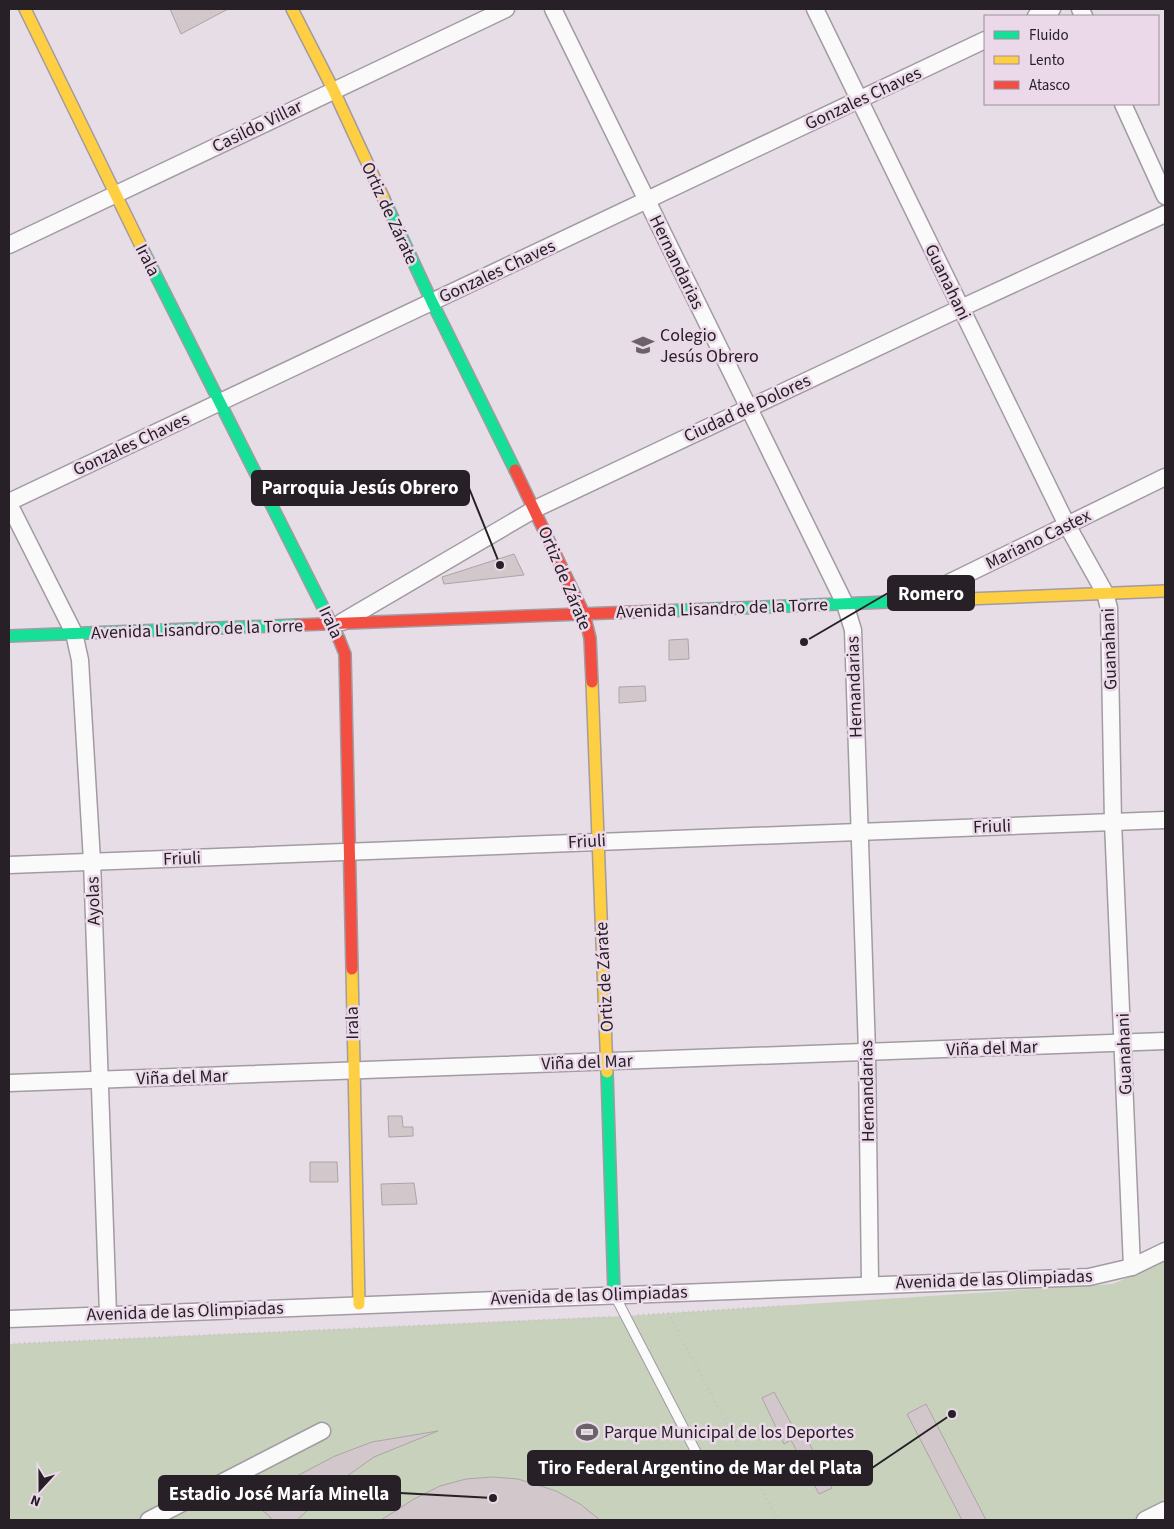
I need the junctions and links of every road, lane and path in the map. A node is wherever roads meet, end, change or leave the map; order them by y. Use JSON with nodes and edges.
{"nodes":[{"id":1,"x":25,"y":9,"type":"edge"},
{"id":2,"x":292,"y":9,"type":"edge"},
{"id":3,"x":506,"y":9,"type":"edge"},
{"id":4,"x":553,"y":9,"type":"edge"},
{"id":5,"x":815,"y":9,"type":"edge"},
{"id":6,"x":1052,"y":9,"type":"edge"},
{"id":7,"x":1038,"y":15,"type":"edge"},
{"id":8,"x":984,"y":40,"type":"edge"},
{"id":9,"x":333,"y":89,"type":"junction"},
{"id":10,"x":859,"y":100,"type":"junction"},
{"id":11,"x":1123,"y":105,"type":"edge"},
{"id":12,"x":115,"y":194,"type":"junction"},
{"id":13,"x":1165,"y":196,"type":"edge"},
{"id":14,"x":646,"y":201,"type":"junction"},
{"id":15,"x":1165,"y":214,"type":"edge"},
{"id":16,"x":9,"y":244,"type":"edge"},
{"id":17,"x":432,"y":302,"type":"junction"},
{"id":18,"x":961,"y":308,"type":"junction"},
{"id":19,"x":220,"y":402,"type":"junction"},
{"id":20,"x":749,"y":408,"type":"junction"},
{"id":21,"x":1165,"y":477,"type":"edge"},
{"id":22,"x":9,"y":503,"type":"edge"},
{"id":23,"x":535,"y":509,"type":"junction"},
{"id":24,"x":1067,"y":525,"type":"junction"},
{"id":25,"x":1165,"y":591,"type":"edge"},
{"id":26,"x":1105,"y":593,"type":"junction"},
{"id":27,"x":911,"y":601,"type":"junction"},
{"id":28,"x":845,"y":604,"type":"junction"},
{"id":29,"x":584,"y":614,"type":"junction"},
{"id":30,"x":336,"y":623,"type":"junction"},
{"id":31,"x":74,"y":633,"type":"junction"},
{"id":32,"x":9,"y":636,"type":"edge"},
{"id":33,"x":1165,"y":820,"type":"edge"},
{"id":34,"x":1113,"y":822,"type":"junction"},
{"id":35,"x":859,"y":830,"type":"junction"},
{"id":36,"x":596,"y":841,"type":"junction"},
{"id":37,"x":349,"y":852,"type":"junction"},
{"id":38,"x":92,"y":862,"type":"junction"},
{"id":39,"x":9,"y":865,"type":"edge"},
{"id":40,"x":1165,"y":1041,"type":"edge"},
{"id":41,"x":1124,"y":1043,"type":"junction"},
{"id":42,"x":867,"y":1052,"type":"junction"},
{"id":43,"x":608,"y":1062,"type":"junction"},
{"id":44,"x":353,"y":1071,"type":"junction"},
{"id":45,"x":101,"y":1080,"type":"junction"},
{"id":46,"x":9,"y":1083,"type":"edge"},
{"id":47,"x":1165,"y":1252,"type":"edge"},
{"id":48,"x":1132,"y":1267,"type":"junction"},
{"id":49,"x":870,"y":1283,"type":"junction"},
{"id":50,"x":614,"y":1294,"type":"junction"},
{"id":51,"x":359,"y":1304,"type":"junction"},
{"id":52,"x":784,"y":1306,"type":"dead end"},
{"id":53,"x":668,"y":1313,"type":"junction"},
{"id":54,"x":108,"y":1314,"type":"junction"},
{"id":55,"x":626,"y":1316,"type":"junction"},
{"id":56,"x":9,"y":1319,"type":"edge"},
{"id":57,"x":9,"y":1344,"type":"edge"},
{"id":58,"x":322,"y":1431,"type":"dead end"},
{"id":59,"x":709,"y":1478,"type":"dead end"},
{"id":60,"x":1165,"y":1510,"type":"edge"},
{"id":61,"x":149,"y":1520,"type":"edge"},
{"id":62,"x":778,"y":1520,"type":"edge"},
{"id":63,"x":1145,"y":1520,"type":"edge"}],
"edges":[{"from":1,"to":12,"type":"street","name":"Irala"},
{"from":2,"to":9,"type":"street","name":"Ortiz de Zárate"},
{"from":3,"to":9,"type":"street","name":"Casildo Villar"},
{"from":4,"to":14,"type":"street","name":"Hernandarias"},
{"from":5,"to":10,"type":"street","name":"Guanahani"},
{"from":6,"to":7,"type":"street"},
{"from":8,"to":10,"type":"street","name":"Gonzales Chaves"},
{"from":9,"to":12,"type":"street","name":"Casildo Villar"},
{"from":9,"to":17,"type":"street","name":"Ortiz de Zárate"},
{"from":10,"to":14,"type":"street","name":"Gonzales Chaves"},
{"from":10,"to":18,"type":"street","name":"Guanahani"},
{"from":11,"to":13,"type":"street"},
{"from":12,"to":16,"type":"street","name":"Casildo Villar"},
{"from":12,"to":19,"type":"street","name":"Irala"},
{"from":14,"to":17,"type":"street","name":"Gonzales Chaves"},
{"from":14,"to":20,"type":"street","name":"Hernandarias"},
{"from":15,"to":18,"type":"street","name":"Ciudad de Dolores"},
{"from":17,"to":19,"type":"street","name":"Gonzales Chaves"},
{"from":17,"to":23,"type":"street","name":"Ortiz de Zárate"},
{"from":18,"to":20,"type":"street","name":"Ciudad de Dolores"},
{"from":18,"to":24,"type":"street","name":"Guanahani"},
{"from":19,"to":22,"type":"street","name":"Gonzales Chaves"},
{"from":19,"to":30,"type":"street","name":"Irala"},
{"from":20,"to":23,"type":"street","name":"Ciudad de Dolores"},
{"from":20,"to":28,"type":"street","name":"Hernandarias"},
{"from":21,"to":24,"type":"street","name":"Mariano Castex"},
{"from":22,"to":31,"type":"street","name":"Ayolas"},
{"from":23,"to":29,"type":"street","name":"Ortiz de Zárate"},
{"from":23,"to":30,"type":"street","name":"Ciudad de Dolores"},
{"from":24,"to":26,"type":"street","name":"Guanahani"},
{"from":24,"to":27,"type":"street","name":"Mariano Castex"},
{"from":25,"to":26,"type":"street","name":"Avenida Lisandro de la Torre"},
{"from":26,"to":27,"type":"street","name":"Avenida Lisandro de la Torre"},
{"from":26,"to":34,"type":"street","name":"Guanahani"},
{"from":27,"to":28,"type":"street","name":"Avenida Lisandro de la Torre"},
{"from":28,"to":29,"type":"street","name":"Avenida Lisandro de la Torre"},
{"from":28,"to":35,"type":"street","name":"Hernandarias"},
{"from":29,"to":30,"type":"street","name":"Avenida Lisandro de la Torre"},
{"from":29,"to":36,"type":"street","name":"Ortiz de Zárate"},
{"from":30,"to":31,"type":"street","name":"Avenida Lisandro de la Torre"},
{"from":30,"to":37,"type":"street","name":"Irala"},
{"from":31,"to":32,"type":"street","name":"Avenida Lisandro de la Torre"},
{"from":31,"to":38,"type":"street","name":"Ayolas"},
{"from":33,"to":34,"type":"street","name":"Friuli"},
{"from":34,"to":35,"type":"street","name":"Friuli"},
{"from":34,"to":41,"type":"street","name":"Guanahani"},
{"from":35,"to":36,"type":"street","name":"Friuli"},
{"from":35,"to":42,"type":"street","name":"Hernandarias"},
{"from":36,"to":37,"type":"street","name":"Friuli"},
{"from":36,"to":43,"type":"street","name":"Ortiz de Zárate"},
{"from":37,"to":38,"type":"street","name":"Friuli"},
{"from":37,"to":44,"type":"street","name":"Irala"},
{"from":38,"to":39,"type":"street","name":"Friuli"},
{"from":38,"to":45,"type":"street","name":"Ayolas"},
{"from":40,"to":41,"type":"street","name":"Viña del Mar"},
{"from":41,"to":42,"type":"street","name":"Viña del Mar"},
{"from":41,"to":48,"type":"street","name":"Guanahani"},
{"from":42,"to":43,"type":"street","name":"Viña del Mar"},
{"from":42,"to":49,"type":"street","name":"Hernandarias"},
{"from":43,"to":44,"type":"street","name":"Viña del Mar"},
{"from":43,"to":50,"type":"street","name":"Ortiz de Zárate"},
{"from":44,"to":45,"type":"street","name":"Viña del Mar"},
{"from":44,"to":51,"type":"street","name":"Irala"},
{"from":45,"to":46,"type":"street","name":"Viña del Mar"},
{"from":45,"to":54,"type":"street","name":"Ayolas"},
{"from":47,"to":48,"type":"street","name":"Avenida de las Olimpiadas"},
{"from":48,"to":49,"type":"street","name":"Avenida de las Olimpiadas"},
{"from":49,"to":50,"type":"street","name":"Avenida de las Olimpiadas"},
{"from":50,"to":51,"type":"street","name":"Avenida de las Olimpiadas"},
{"from":50,"to":55,"type":"lane"},
{"from":51,"to":54,"type":"street","name":"Avenida de las Olimpiadas"},
{"from":52,"to":53,"type":"path"},
{"from":53,"to":55,"type":"path"},
{"from":53,"to":62,"type":"path"},
{"from":54,"to":56,"type":"street","name":"Avenida de las Olimpiadas"},
{"from":55,"to":57,"type":"path"},
{"from":55,"to":59,"type":"lane"},
{"from":58,"to":61,"type":"street"},
{"from":60,"to":63,"type":"street"}]}
